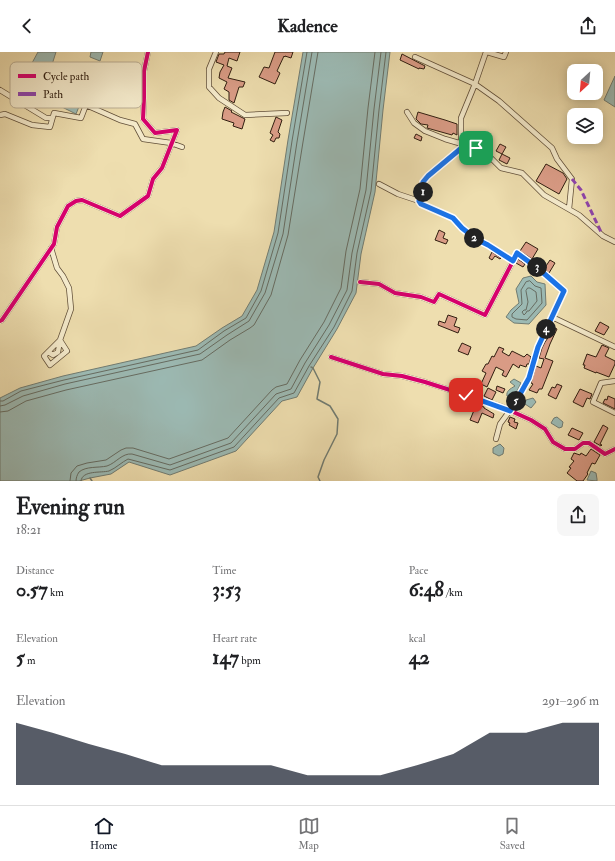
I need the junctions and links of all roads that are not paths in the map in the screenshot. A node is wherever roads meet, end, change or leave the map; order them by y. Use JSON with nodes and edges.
{"nodes":[{"id":1,"x":148,"y":52,"type":"edge"},
{"id":2,"x":216,"y":52,"type":"edge"},
{"id":3,"x":487,"y":52,"type":"edge"},
{"id":4,"x":506,"y":52,"type":"edge"},
{"id":5,"x":415,"y":57,"type":"dead end"},
{"id":6,"x":475,"y":84,"type":"junction"},
{"id":7,"x":0,"y":90,"type":"edge"},
{"id":8,"x":10,"y":96,"type":"edge"},
{"id":9,"x":30,"y":108,"type":"edge"},
{"id":10,"x":85,"y":108,"type":"edge"},
{"id":11,"x":93,"y":108,"type":"edge"},
{"id":12,"x":407,"y":112,"type":"dead end"},
{"id":13,"x":288,"y":113,"type":"dead end"},
{"id":14,"x":0,"y":115,"type":"edge"},
{"id":15,"x":52,"y":118,"type":"junction"},
{"id":16,"x":171,"y":143,"type":"junction"},
{"id":17,"x":463,"y":144,"type":"junction"},
{"id":18,"x":182,"y":147,"type":"dead end"},
{"id":19,"x":379,"y":184,"type":"dead end"},
{"id":20,"x":419,"y":201,"type":"junction"},
{"id":21,"x":569,"y":209,"type":"junction"},
{"id":22,"x":615,"y":242,"type":"edge"},
{"id":23,"x":51,"y":248,"type":"junction"},
{"id":24,"x":513,"y":261,"type":"junction"},
{"id":25,"x":360,"y":282,"type":"dead end"},
{"id":26,"x":552,"y":317,"type":"junction"},
{"id":27,"x":0,"y":321,"type":"edge"},
{"id":28,"x":60,"y":340,"type":"junction"},
{"id":29,"x":615,"y":347,"type":"edge"},
{"id":30,"x":331,"y":357,"type":"dead end"},
{"id":31,"x":615,"y":381,"type":"edge"},
{"id":32,"x":510,"y":411,"type":"junction"},
{"id":33,"x":615,"y":413,"type":"edge"},
{"id":34,"x":496,"y":438,"type":"dead end"},
{"id":35,"x":615,"y":449,"type":"edge"}],
"edges":[{"from":1,"to":16,"type":"street"},
{"from":2,"to":13,"type":"street"},
{"from":3,"to":4,"type":"street"},
{"from":3,"to":6,"type":"street"},
{"from":5,"to":6,"type":"street"},
{"from":6,"to":17,"type":"street"},
{"from":6,"to":21,"type":"street"},
{"from":7,"to":8,"type":"street"},
{"from":9,"to":15,"type":"street"},
{"from":10,"to":15,"type":"street"},
{"from":11,"to":16,"type":"street"},
{"from":12,"to":17,"type":"street"},
{"from":14,"to":15,"type":"street"},
{"from":16,"to":18,"type":"street"},
{"from":16,"to":23,"type":"street"},
{"from":17,"to":20,"type":"street"},
{"from":17,"to":21,"type":"street"},
{"from":19,"to":20,"type":"street"},
{"from":20,"to":24,"type":"street"},
{"from":21,"to":22,"type":"street"},
{"from":23,"to":27,"type":"street"},
{"from":23,"to":28,"type":"street"},
{"from":24,"to":25,"type":"street"},
{"from":24,"to":26,"type":"street"},
{"from":26,"to":29,"type":"street"},
{"from":26,"to":32,"type":"street"},
{"from":28,"to":28,"type":"street"},
{"from":30,"to":32,"type":"street"},
{"from":31,"to":33,"type":"street"},
{"from":32,"to":34,"type":"street"},
{"from":32,"to":35,"type":"street"}]}
